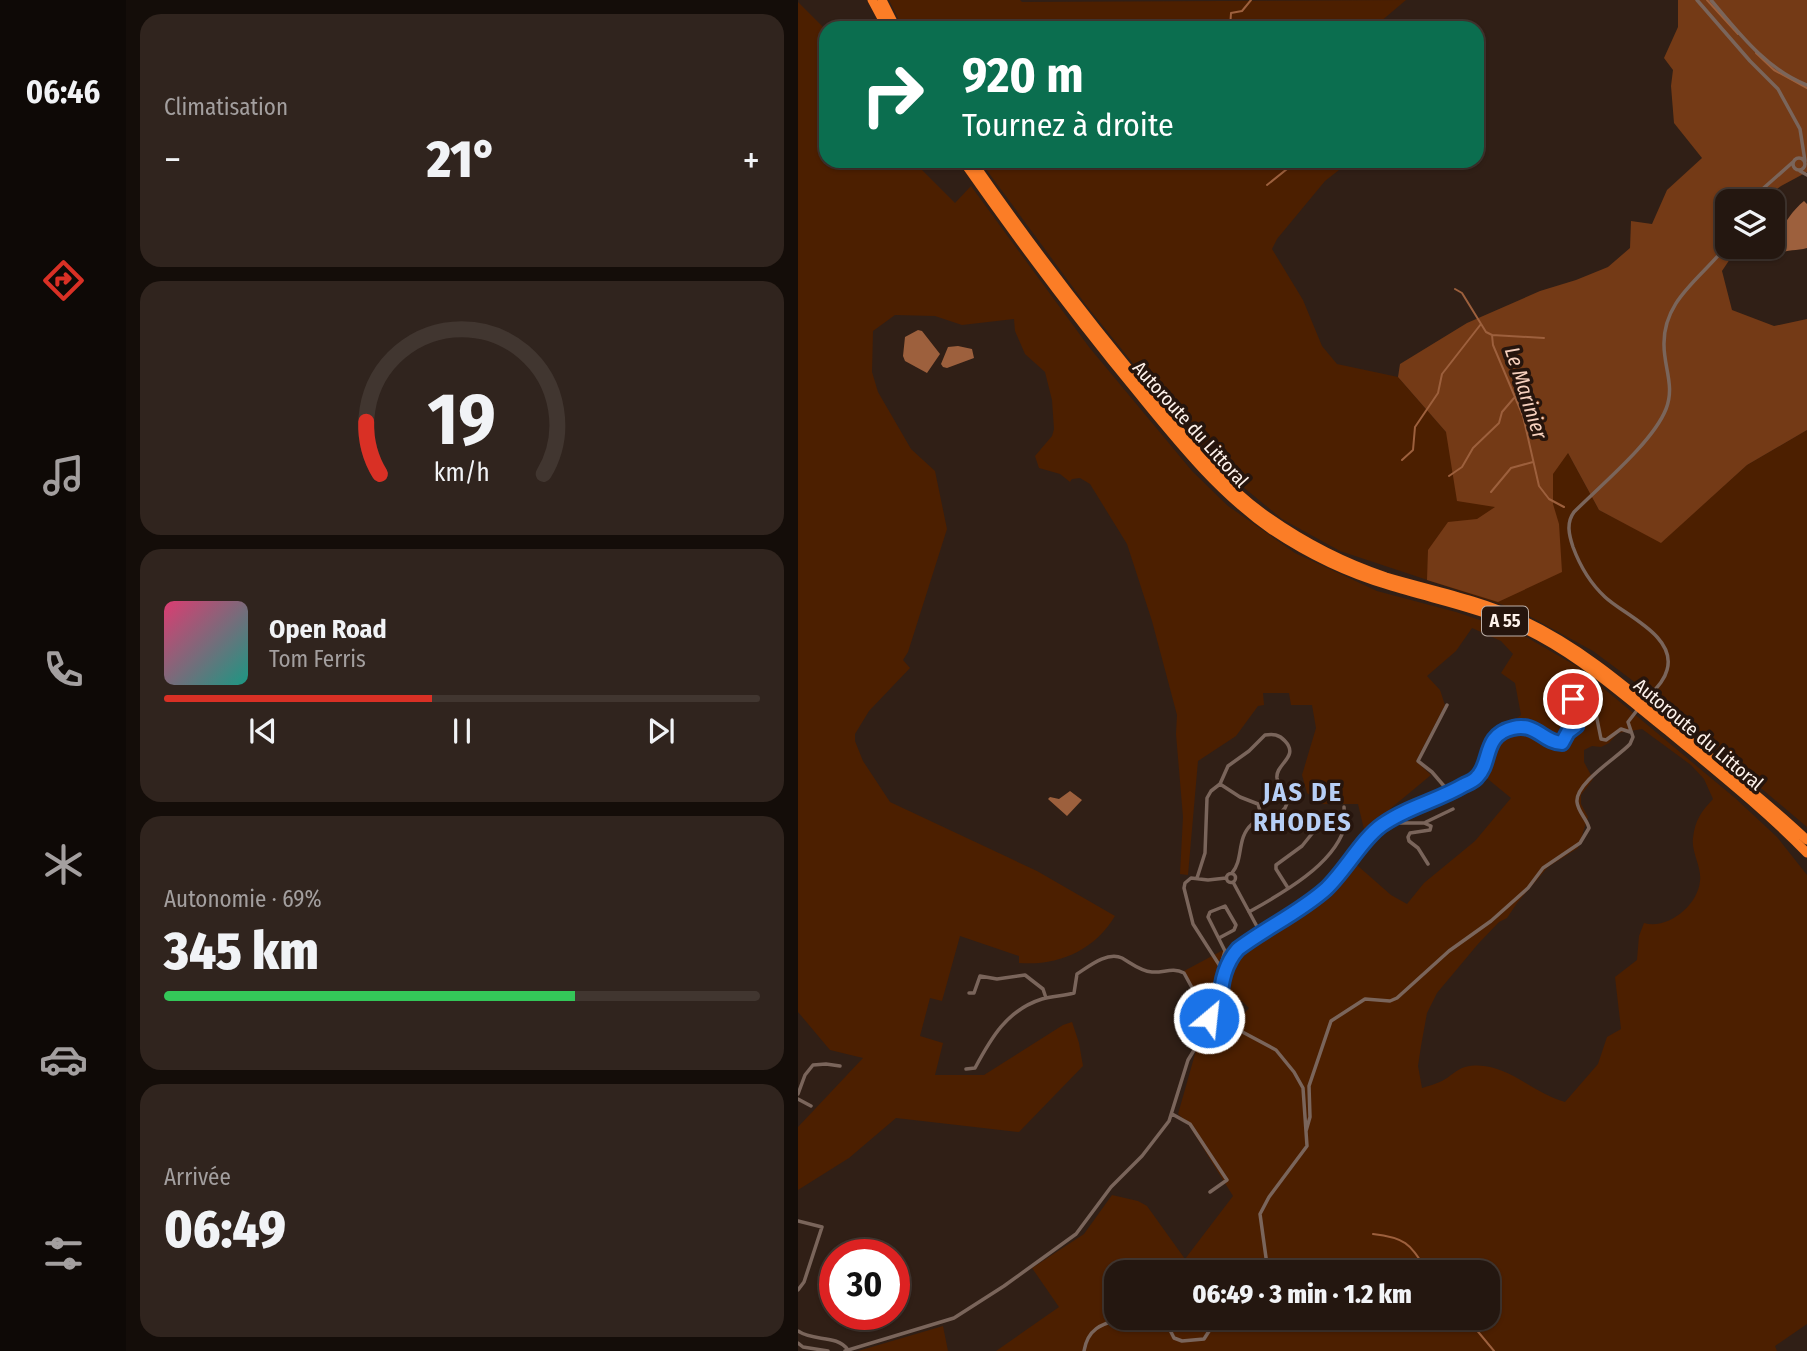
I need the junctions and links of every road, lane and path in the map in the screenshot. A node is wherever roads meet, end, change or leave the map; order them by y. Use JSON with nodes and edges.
{"nodes":[{"id":1,"x":872,"y":0,"type":"edge"},
{"id":2,"x":882,"y":0,"type":"edge"},
{"id":3,"x":1697,"y":0,"type":"edge"},
{"id":4,"x":1711,"y":0,"type":"edge"},
{"id":5,"x":883,"y":21,"type":"edge"},
{"id":6,"x":892,"y":21,"type":"edge"},
{"id":7,"x":1807,"y":85,"type":"edge"},
{"id":8,"x":1802,"y":149,"type":"junction"},
{"id":9,"x":1795,"y":160,"type":"junction"},
{"id":10,"x":1805,"y":161,"type":"junction"},
{"id":11,"x":968,"y":168,"type":"edge"},
{"id":12,"x":977,"y":168,"type":"edge"},
{"id":13,"x":1803,"y":171,"type":"edge"},
{"id":14,"x":1784,"y":172,"type":"junction"},
{"id":15,"x":1761,"y":189,"type":"edge"},
{"id":16,"x":1715,"y":258,"type":"edge"},
{"id":17,"x":1447,"y":705,"type":"dead end"},
{"id":18,"x":1632,"y":734,"type":"junction"},
{"id":19,"x":1220,"y":784,"type":"junction"},
{"id":20,"x":1450,"y":793,"type":"junction"},
{"id":21,"x":1344,"y":807,"type":"dead end"},
{"id":22,"x":1453,"y":809,"type":"dead end"},
{"id":23,"x":1262,"y":818,"type":"junction"},
{"id":24,"x":1385,"y":822,"type":"junction"},
{"id":25,"x":1424,"y":823,"type":"junction"},
{"id":26,"x":1344,"y":829,"type":"junction"},
{"id":27,"x":1807,"y":840,"type":"edge"},
{"id":28,"x":1807,"y":853,"type":"edge"},
{"id":29,"x":1428,"y":864,"type":"dead end"},
{"id":30,"x":1232,"y":873,"type":"junction"},
{"id":31,"x":1198,"y":878,"type":"junction"},
{"id":32,"x":1227,"y":878,"type":"junction"},
{"id":33,"x":1233,"y":882,"type":"junction"},
{"id":34,"x":1288,"y":888,"type":"junction"},
{"id":35,"x":1248,"y":912,"type":"junction"},
{"id":36,"x":1261,"y":934,"type":"junction"},
{"id":37,"x":1219,"y":938,"type":"junction"},
{"id":38,"x":1220,"y":968,"type":"junction"},
{"id":39,"x":1225,"y":974,"type":"junction"},
{"id":40,"x":969,"y":993,"type":"dead end"},
{"id":41,"x":1046,"y":998,"type":"junction"},
{"id":42,"x":1209,"y":1017,"type":"junction"},
{"id":43,"x":1220,"y":1020,"type":"junction"},
{"id":44,"x":1206,"y":1029,"type":"junction"},
{"id":45,"x":840,"y":1066,"type":"dead end"},
{"id":46,"x":966,"y":1069,"type":"dead end"},
{"id":47,"x":798,"y":1096,"type":"edge"},
{"id":48,"x":1305,"y":1103,"type":"junction"},
{"id":49,"x":811,"y":1106,"type":"dead end"},
{"id":50,"x":1172,"y":1114,"type":"junction"},
{"id":51,"x":1310,"y":1115,"type":"junction"},
{"id":52,"x":1304,"y":1118,"type":"junction"},
{"id":53,"x":1306,"y":1131,"type":"junction"},
{"id":54,"x":1209,"y":1192,"type":"dead end"},
{"id":55,"x":798,"y":1221,"type":"edge"},
{"id":56,"x":1266,"y":1260,"type":"edge"},
{"id":57,"x":798,"y":1290,"type":"edge"},
{"id":58,"x":1104,"y":1325,"type":"edge"},
{"id":59,"x":1170,"y":1330,"type":"edge"},
{"id":60,"x":1210,"y":1330,"type":"edge"},
{"id":61,"x":798,"y":1331,"type":"edge"},
{"id":62,"x":798,"y":1343,"type":"edge"},
{"id":63,"x":847,"y":1350,"type":"edge"},
{"id":64,"x":828,"y":1351,"type":"edge"},
{"id":65,"x":1084,"y":1351,"type":"edge"}],
"edges":[{"from":1,"to":5,"type":"highway"},
{"from":2,"to":6,"type":"highway"},
{"from":3,"to":8,"type":"street"},
{"from":4,"to":7,"type":"street"},
{"from":8,"to":9,"type":"street"},
{"from":8,"to":10,"type":"street"},
{"from":9,"to":10,"type":"street"},
{"from":9,"to":13,"type":"street"},
{"from":9,"to":14,"type":"street"},
{"from":10,"to":13,"type":"street"},
{"from":11,"to":28,"type":"highway","name":"Autoroute du Littoral","number":"A 55"},
{"from":12,"to":27,"type":"highway","name":"Autoroute du Littoral","number":"A 55"},
{"from":13,"to":14,"type":"street"},
{"from":14,"to":15,"type":"street"},
{"from":16,"to":18,"type":"street"},
{"from":17,"to":20,"type":"street"},
{"from":18,"to":20,"type":"street"},
{"from":18,"to":51,"type":"street"},
{"from":19,"to":23,"type":"street"},
{"from":19,"to":23,"type":"street"},
{"from":19,"to":31,"type":"street"},
{"from":20,"to":24,"type":"street"},
{"from":21,"to":26,"type":"street"},
{"from":22,"to":25,"type":"street"},
{"from":23,"to":30,"type":"street"},
{"from":24,"to":25,"type":"street"},
{"from":24,"to":36,"type":"street"},
{"from":25,"to":29,"type":"street"},
{"from":26,"to":34,"type":"street"},
{"from":26,"to":34,"type":"street"},
{"from":30,"to":32,"type":"street"},
{"from":30,"to":33,"type":"street"},
{"from":31,"to":32,"type":"street"},
{"from":31,"to":38,"type":"street"},
{"from":32,"to":33,"type":"street"},
{"from":33,"to":35,"type":"street"},
{"from":34,"to":35,"type":"street"},
{"from":35,"to":36,"type":"street"},
{"from":36,"to":39,"type":"street"},
{"from":37,"to":37,"type":"street"},
{"from":37,"to":38,"type":"street"},
{"from":38,"to":39,"type":"street"},
{"from":39,"to":43,"type":"street"},
{"from":40,"to":41,"type":"street"},
{"from":41,"to":42,"type":"street"},
{"from":41,"to":46,"type":"street"},
{"from":42,"to":43,"type":"street"},
{"from":42,"to":43,"type":"street"},
{"from":42,"to":44,"type":"street"},
{"from":43,"to":44,"type":"street"},
{"from":43,"to":48,"type":"street"},
{"from":44,"to":50,"type":"street"},
{"from":45,"to":47,"type":"street"},
{"from":47,"to":49,"type":"street"},
{"from":48,"to":51,"type":"street"},
{"from":48,"to":52,"type":"street"},
{"from":50,"to":54,"type":"street"},
{"from":50,"to":63,"type":"street"},
{"from":51,"to":52,"type":"street"},
{"from":51,"to":53,"type":"street"},
{"from":52,"to":53,"type":"street"},
{"from":53,"to":56,"type":"street"},
{"from":55,"to":57,"type":"street"},
{"from":58,"to":65,"type":"street"},
{"from":59,"to":60,"type":"street"},
{"from":61,"to":63,"type":"street"},
{"from":62,"to":64,"type":"street"}]}
